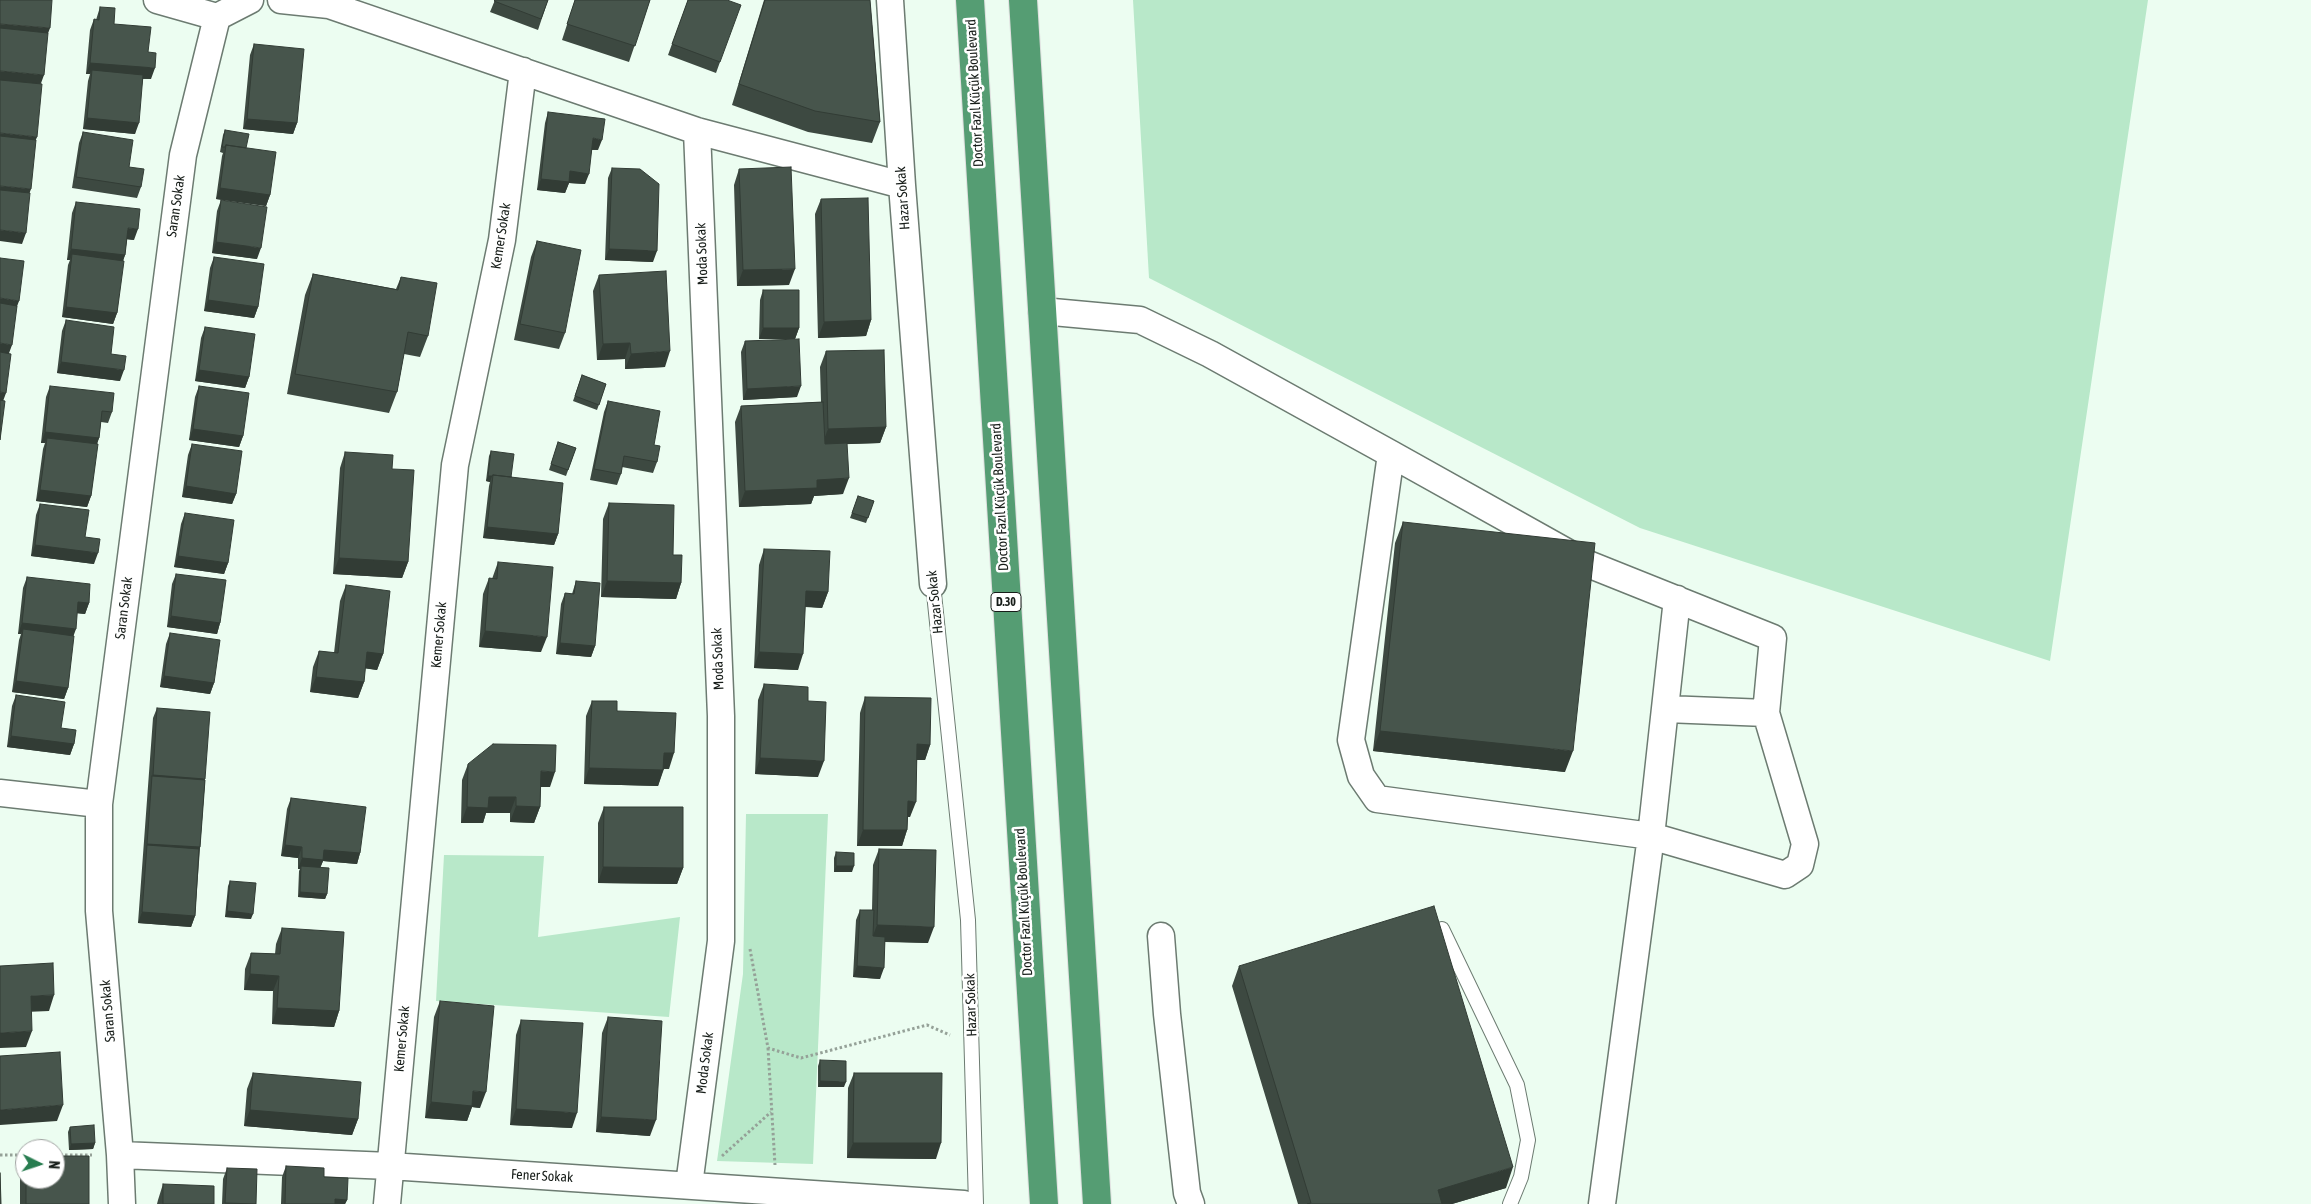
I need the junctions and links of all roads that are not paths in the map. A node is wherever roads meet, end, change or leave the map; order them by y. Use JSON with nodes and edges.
{"nodes":[{"id":1,"x":157,"y":0,"type":"edge"},
{"id":2,"x":250,"y":0,"type":"edge"},
{"id":3,"x":281,"y":0,"type":"edge"},
{"id":4,"x":890,"y":0,"type":"edge"},
{"id":5,"x":970,"y":0,"type":"edge"},
{"id":6,"x":1023,"y":0,"type":"edge"},
{"id":7,"x":218,"y":18,"type":"junction"},
{"id":8,"x":524,"y":71,"type":"junction"},
{"id":9,"x":697,"y":131,"type":"junction"},
{"id":10,"x":902,"y":185,"type":"junction"},
{"id":11,"x":1042,"y":311,"type":"junction"},
{"id":12,"x":1391,"y":454,"type":"junction"},
{"id":13,"x":933,"y":584,"type":"joint"},
{"id":14,"x":1677,"y":599,"type":"junction"},
{"id":15,"x":1666,"y":709,"type":"junction"},
{"id":16,"x":1766,"y":713,"type":"junction"},
{"id":17,"x":0,"y":793,"type":"edge"},
{"id":18,"x":99,"y":804,"type":"junction"},
{"id":19,"x":1651,"y":836,"type":"junction"},
{"id":20,"x":1442,"y":929,"type":"edge"},
{"id":21,"x":1161,"y":936,"type":"dead end"},
{"id":22,"x":120,"y":1155,"type":"junction"},
{"id":23,"x":390,"y":1166,"type":"junction"},
{"id":24,"x":689,"y":1185,"type":"junction"},
{"id":25,"x":122,"y":1204,"type":"edge"},
{"id":26,"x":387,"y":1204,"type":"edge"},
{"id":27,"x":964,"y":1204,"type":"edge"},
{"id":28,"x":976,"y":1204,"type":"edge"},
{"id":29,"x":1044,"y":1204,"type":"edge"},
{"id":30,"x":1097,"y":1204,"type":"edge"},
{"id":31,"x":1191,"y":1204,"type":"edge"},
{"id":32,"x":1510,"y":1204,"type":"edge"},
{"id":33,"x":1602,"y":1204,"type":"edge"}],
"edges":[{"from":1,"to":7,"type":"street"},
{"from":2,"to":7,"type":"street"},
{"from":3,"to":8,"type":"street"},
{"from":4,"to":10,"type":"street","name":"Hazar Sokak"},
{"from":5,"to":29,"type":"highway","name":"Doctor Fazıl Küçük Boulevard","number":"D.30"},
{"from":6,"to":11,"type":"highway"},
{"from":7,"to":18,"type":"street","name":"Saran Sokak"},
{"from":8,"to":9,"type":"street"},
{"from":8,"to":23,"type":"street","name":"Kemer Sokak"},
{"from":9,"to":10,"type":"street"},
{"from":9,"to":24,"type":"street","name":"Moda Sokak"},
{"from":10,"to":13,"type":"street","name":"Hazar Sokak"},
{"from":11,"to":12,"type":"street"},
{"from":11,"to":30,"type":"highway"},
{"from":12,"to":14,"type":"street"},
{"from":12,"to":19,"type":"street"},
{"from":13,"to":28,"type":"lane","name":"Hazar Sokak"},
{"from":14,"to":15,"type":"street"},
{"from":14,"to":16,"type":"street"},
{"from":15,"to":16,"type":"street"},
{"from":15,"to":19,"type":"street"},
{"from":16,"to":19,"type":"street"},
{"from":17,"to":18,"type":"street"},
{"from":18,"to":22,"type":"street","name":"Saran Sokak"},
{"from":19,"to":33,"type":"street"},
{"from":20,"to":32,"type":"lane"},
{"from":21,"to":31,"type":"street"},
{"from":22,"to":23,"type":"street","name":"Fener Sokak"},
{"from":22,"to":25,"type":"street","name":"Saran Sokak"},
{"from":23,"to":24,"type":"street","name":"Fener Sokak"},
{"from":23,"to":26,"type":"street","name":"Kemer Sokak"},
{"from":24,"to":27,"type":"street","name":"Fener Sokak"}]}
